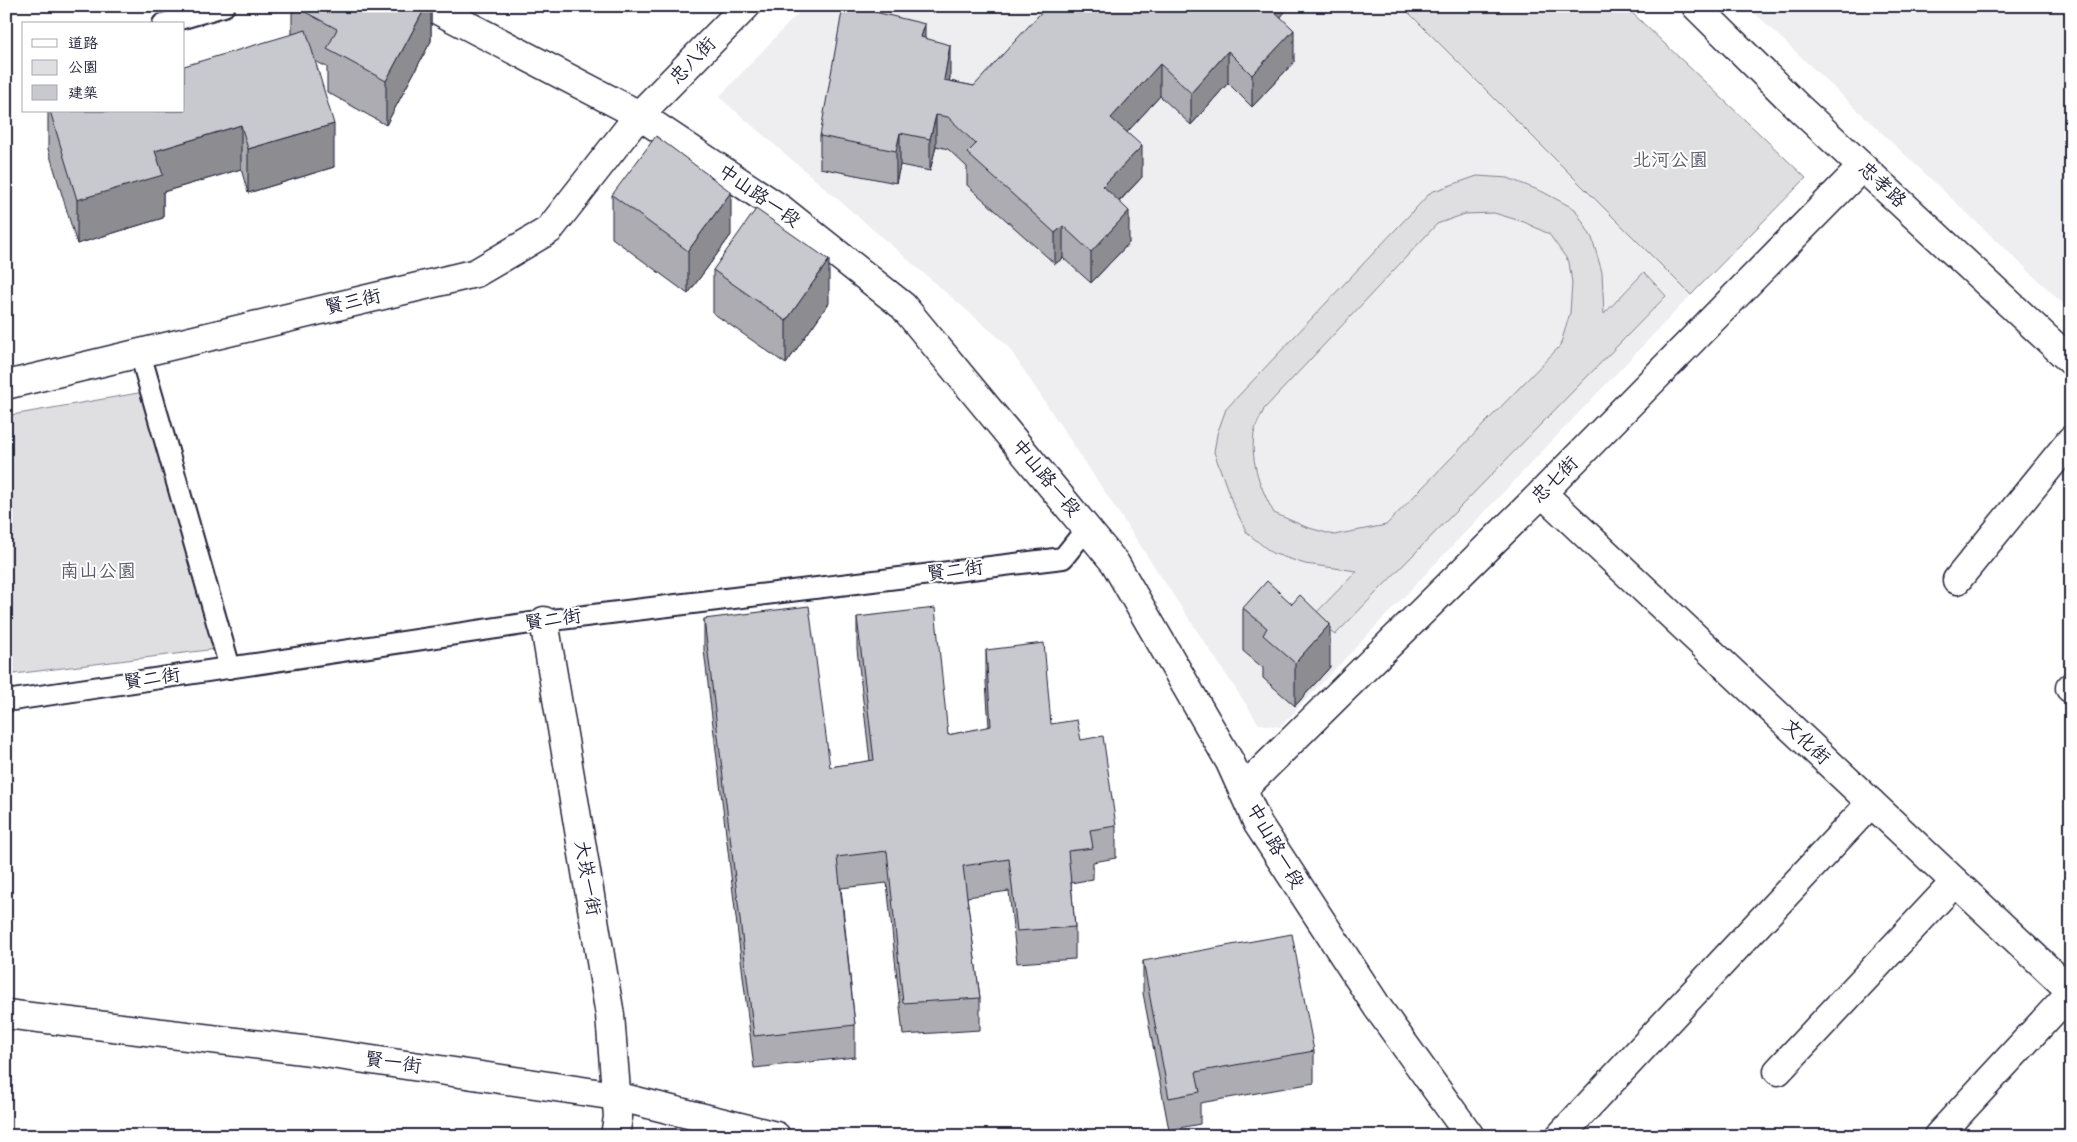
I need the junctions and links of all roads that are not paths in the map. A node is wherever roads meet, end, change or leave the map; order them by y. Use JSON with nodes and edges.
{"nodes":[{"id":1,"x":224,"y":6,"type":"edge"},
{"id":2,"x":430,"y":6,"type":"edge"},
{"id":3,"x":746,"y":6,"type":"edge"},
{"id":4,"x":1696,"y":6,"type":"edge"},
{"id":5,"x":171,"y":22,"type":"edge"},
{"id":6,"x":640,"y":115,"type":"junction"},
{"id":7,"x":1862,"y":166,"type":"junction"},
{"id":8,"x":140,"y":353,"type":"junction"},
{"id":9,"x":2071,"y":361,"type":"edge"},
{"id":10,"x":6,"y":385,"type":"edge"},
{"id":11,"x":2071,"y":440,"type":"edge"},
{"id":12,"x":1542,"y":493,"type":"junction"},
{"id":13,"x":1087,"y":528,"type":"junction"},
{"id":14,"x":1957,"y":580,"type":"dead end"},
{"id":15,"x":544,"y":621,"type":"junction"},
{"id":16,"x":230,"y":668,"type":"junction"},
{"id":17,"x":6,"y":701,"type":"edge"},
{"id":18,"x":1243,"y":789,"type":"junction"},
{"id":19,"x":1871,"y":803,"type":"junction"},
{"id":20,"x":1955,"y":882,"type":"junction"},
{"id":21,"x":2071,"y":991,"type":"edge"},
{"id":22,"x":6,"y":1014,"type":"edge"},
{"id":23,"x":1778,"y":1071,"type":"dead end"},
{"id":24,"x":616,"y":1096,"type":"junction"},
{"id":25,"x":1468,"y":1135,"type":"edge"},
{"id":26,"x":615,"y":1136,"type":"edge"},
{"id":27,"x":776,"y":1136,"type":"edge"},
{"id":28,"x":1560,"y":1136,"type":"edge"},
{"id":29,"x":1938,"y":1136,"type":"edge"}],
"edges":[{"from":1,"to":5,"type":"lane"},
{"from":2,"to":6,"type":"street","name":"中山路一段"},
{"from":3,"to":6,"type":"street","name":"忠八街"},
{"from":4,"to":7,"type":"street","name":"忠孝路"},
{"from":6,"to":8,"type":"street","name":"賢三街"},
{"from":6,"to":13,"type":"street","name":"中山路一段"},
{"from":7,"to":9,"type":"street","name":"忠孝路"},
{"from":7,"to":12,"type":"street","name":"忠七街"},
{"from":8,"to":10,"type":"street","name":"賢三街"},
{"from":8,"to":16,"type":"lane"},
{"from":11,"to":14,"type":"street"},
{"from":12,"to":18,"type":"street","name":"忠七街"},
{"from":12,"to":19,"type":"street","name":"文化街"},
{"from":13,"to":15,"type":"lane","name":"賢二街"},
{"from":13,"to":18,"type":"street","name":"中山路一段"},
{"from":15,"to":16,"type":"lane","name":"賢二街"},
{"from":15,"to":24,"type":"street","name":"大崁一街"},
{"from":16,"to":17,"type":"lane","name":"賢二街"},
{"from":18,"to":25,"type":"street","name":"中山路一段"},
{"from":19,"to":20,"type":"street","name":"文化街"},
{"from":19,"to":28,"type":"street"},
{"from":20,"to":21,"type":"street","name":"文化街"},
{"from":20,"to":23,"type":"street"},
{"from":21,"to":29,"type":"street"},
{"from":22,"to":24,"type":"street","name":"賢一街"},
{"from":24,"to":26,"type":"street","name":"大崁一街"},
{"from":24,"to":27,"type":"street","name":"賢一街"}]}
